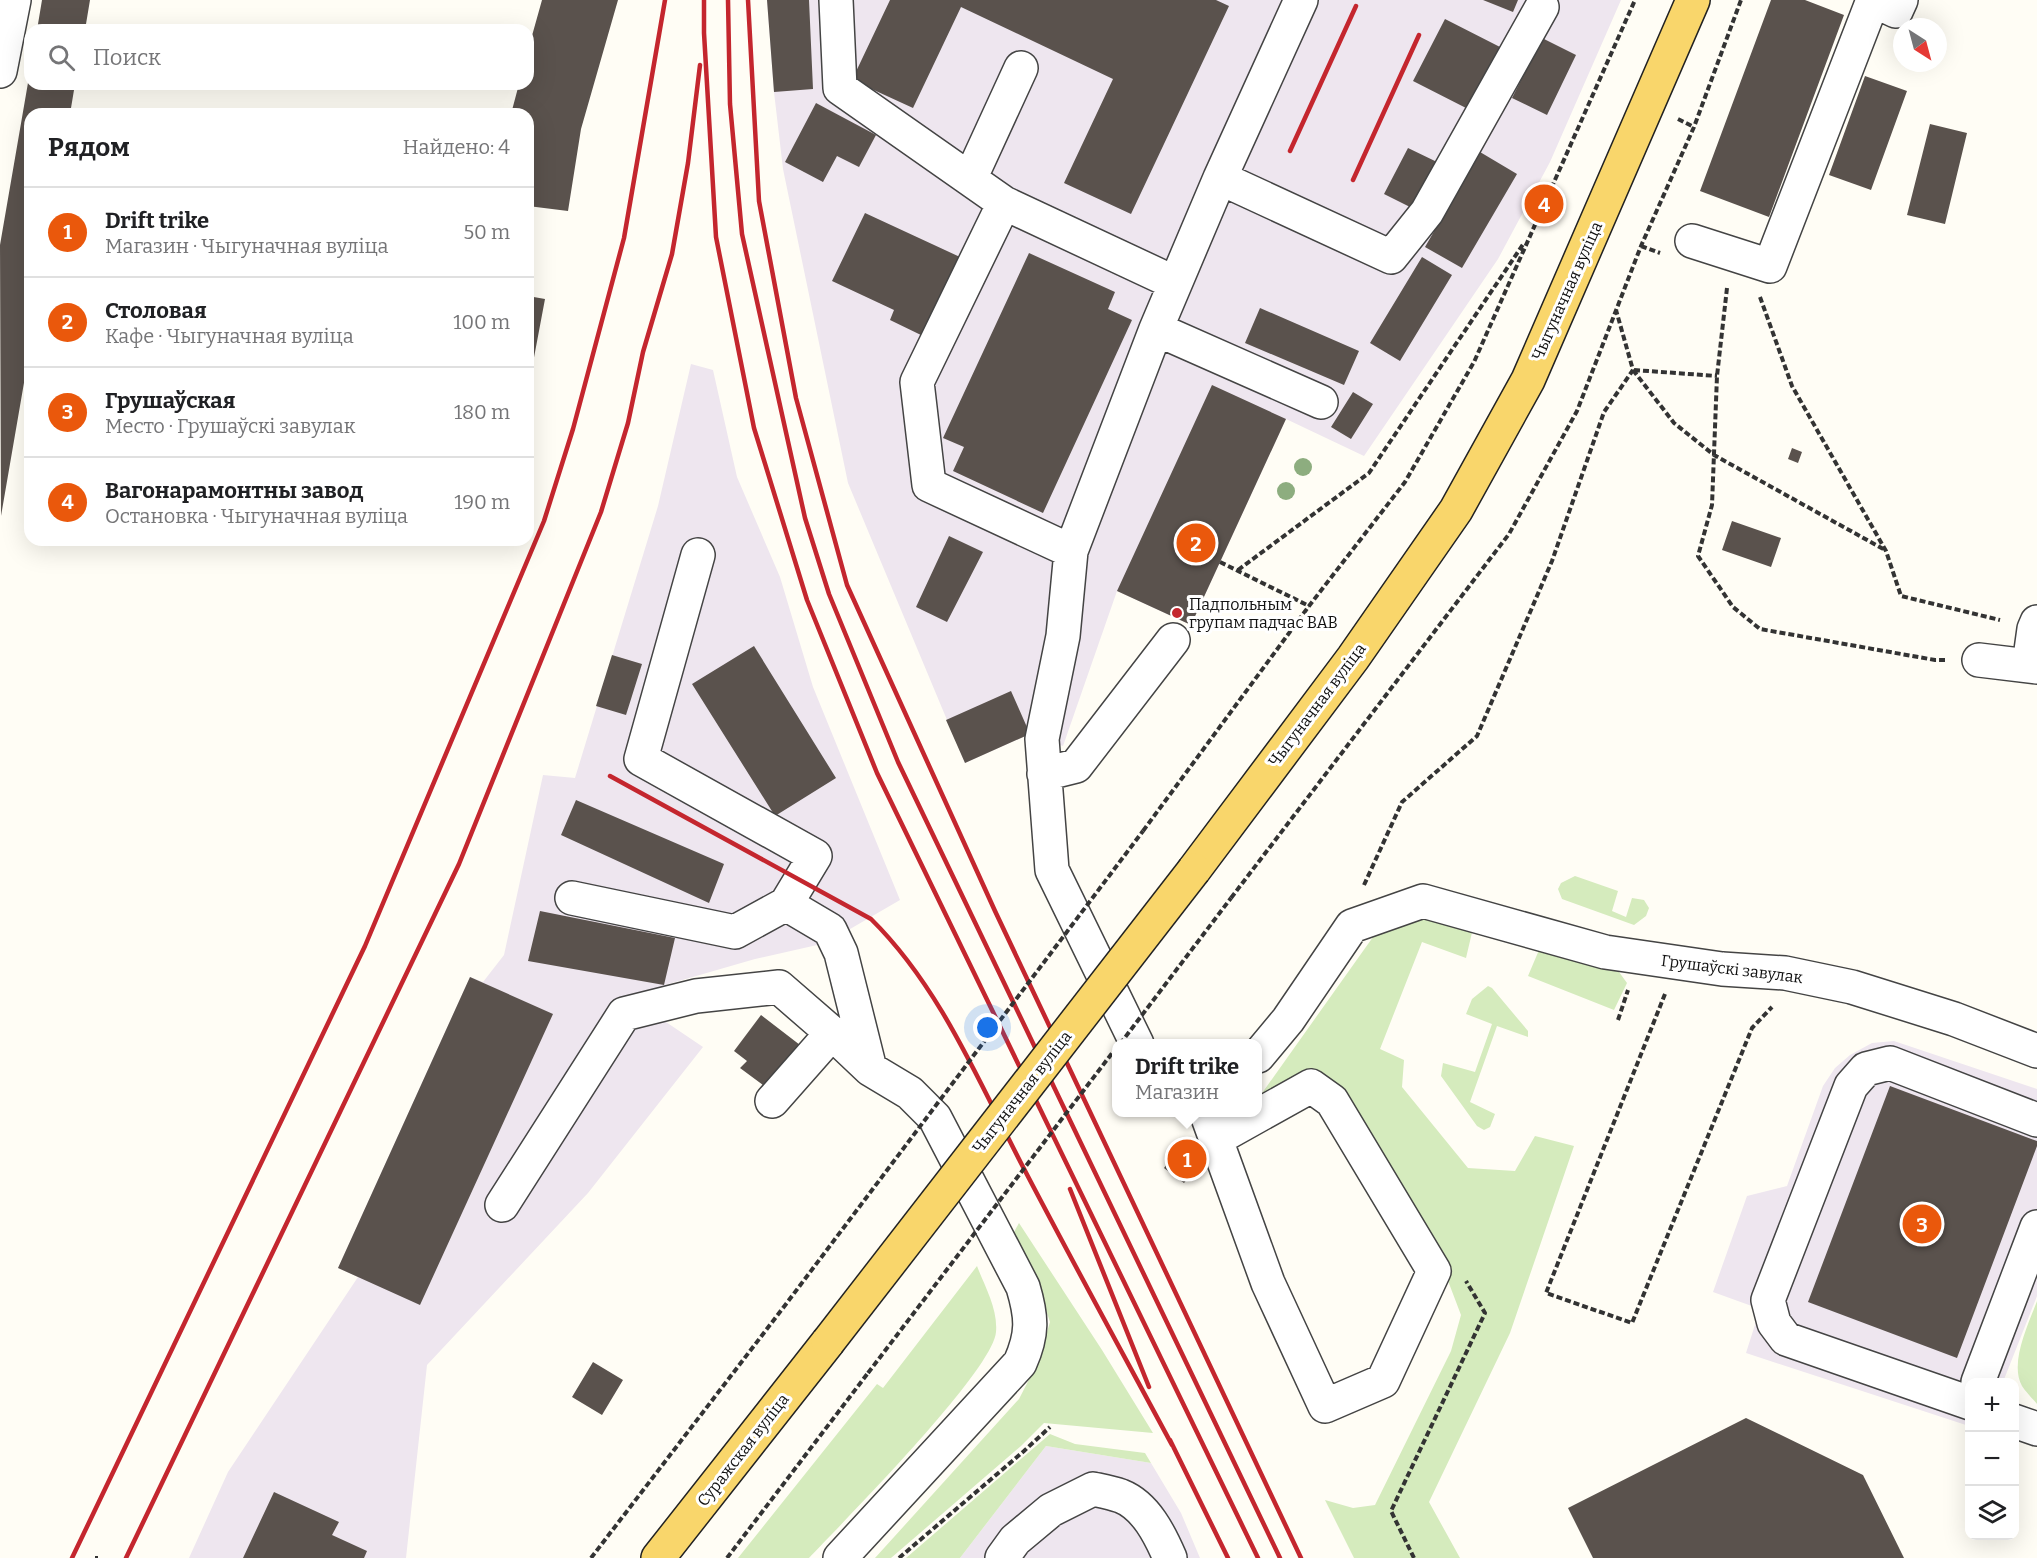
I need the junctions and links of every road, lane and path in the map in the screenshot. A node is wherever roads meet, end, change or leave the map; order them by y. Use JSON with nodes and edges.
{"nodes":[{"id":1,"x":14,"y":0,"type":"edge"},
{"id":2,"x":836,"y":0,"type":"edge"},
{"id":3,"x":1301,"y":0,"type":"edge"},
{"id":4,"x":1635,"y":0,"type":"edge"},
{"id":5,"x":1693,"y":0,"type":"edge"},
{"id":6,"x":1873,"y":0,"type":"edge"},
{"id":7,"x":1901,"y":0,"type":"edge"},
{"id":8,"x":1542,"y":7,"type":"dead end"},
{"id":9,"x":1021,"y":68,"type":"dead end"},
{"id":10,"x":0,"y":71,"type":"edge"},
{"id":11,"x":1220,"y":178,"type":"junction"},
{"id":12,"x":970,"y":179,"type":"junction"},
{"id":13,"x":1004,"y":202,"type":"junction"},
{"id":14,"x":1531,"y":233,"type":"junction"},
{"id":15,"x":1692,"y":241,"type":"dead end"},
{"id":16,"x":1641,"y":246,"type":"dead end"},
{"id":17,"x":1663,"y":254,"type":"dead end"},
{"id":18,"x":1728,"y":278,"type":"dead end"},
{"id":19,"x":1175,"y":284,"type":"junction"},
{"id":20,"x":1757,"y":289,"type":"dead end"},
{"id":21,"x":1616,"y":309,"type":"dead end"},
{"id":22,"x":1156,"y":329,"type":"junction"},
{"id":23,"x":1633,"y":370,"type":"junction"},
{"id":24,"x":1717,"y":376,"type":"junction"},
{"id":25,"x":1321,"y":402,"type":"dead end"},
{"id":26,"x":1714,"y":455,"type":"junction"},
{"id":27,"x":1071,"y":551,"type":"junction"},
{"id":28,"x":1886,"y":551,"type":"junction"},
{"id":29,"x":698,"y":555,"type":"dead end"},
{"id":30,"x":1220,"y":562,"type":"dead end"},
{"id":31,"x":1238,"y":570,"type":"junction"},
{"id":32,"x":1309,"y":606,"type":"junction"},
{"id":33,"x":2036,"y":625,"type":"edge"},
{"id":34,"x":1173,"y":640,"type":"dead end"},
{"id":35,"x":1978,"y":660,"type":"joint"},
{"id":36,"x":2033,"y":666,"type":"edge"},
{"id":37,"x":1044,"y":774,"type":"junction"},
{"id":38,"x":572,"y":898,"type":"dead end"},
{"id":39,"x":1232,"y":898,"type":"dead end"},
{"id":40,"x":786,"y":904,"type":"junction"},
{"id":41,"x":1352,"y":926,"type":"junction"},
{"id":42,"x":1785,"y":973,"type":"junction"},
{"id":43,"x":1632,"y":981,"type":"dead end"},
{"id":44,"x":1675,"y":997,"type":"dead end"},
{"id":45,"x":1617,"y":1020,"type":"dead end"},
{"id":46,"x":832,"y":1033,"type":"junction"},
{"id":47,"x":1124,"y":1039,"type":"edge"},
{"id":48,"x":1135,"y":1039,"type":"edge"},
{"id":49,"x":1262,"y":1050,"type":"edge"},
{"id":50,"x":2037,"y":1051,"type":"edge"},
{"id":51,"x":1112,"y":1053,"type":"edge"},
{"id":52,"x":870,"y":1069,"type":"junction"},
{"id":53,"x":772,"y":1101,"type":"dead end"},
{"id":54,"x":1262,"y":1106,"type":"edge"},
{"id":55,"x":1234,"y":1117,"type":"edge"},
{"id":56,"x":2037,"y":1120,"type":"edge"},
{"id":57,"x":1211,"y":1126,"type":"edge"},
{"id":58,"x":502,"y":1205,"type":"dead end"},
{"id":59,"x":2037,"y":1227,"type":"edge"},
{"id":60,"x":828,"y":1342,"type":"joint"},
{"id":61,"x":1980,"y":1378,"type":"edge"},
{"id":62,"x":1965,"y":1401,"type":"edge"},
{"id":63,"x":2019,"y":1423,"type":"edge"},
{"id":64,"x":1050,"y":1426,"type":"dead end"},
{"id":65,"x":2037,"y":1429,"type":"edge"},
{"id":66,"x":591,"y":1558,"type":"edge"},
{"id":67,"x":658,"y":1558,"type":"edge"},
{"id":68,"x":727,"y":1558,"type":"edge"},
{"id":69,"x":840,"y":1558,"type":"edge"},
{"id":70,"x":899,"y":1558,"type":"edge"},
{"id":71,"x":1002,"y":1558,"type":"edge"},
{"id":72,"x":1170,"y":1558,"type":"edge"}],
"edges":[{"from":1,"to":10,"type":"street"},
{"from":2,"to":12,"type":"street"},
{"from":3,"to":11,"type":"street"},
{"from":4,"to":14,"type":"path"},
{"from":5,"to":60,"type":"main road","name":"Чыгуначная вуліца","bridge":true},
{"from":6,"to":7,"type":"street"},
{"from":6,"to":15,"type":"street"},
{"from":8,"to":11,"type":"street"},
{"from":9,"to":12,"type":"street"},
{"from":11,"to":19,"type":"street"},
{"from":12,"to":13,"type":"street"},
{"from":13,"to":19,"type":"street"},
{"from":13,"to":27,"type":"street"},
{"from":14,"to":31,"type":"path"},
{"from":14,"to":32,"type":"path"},
{"from":16,"to":17,"type":"path"},
{"from":18,"to":24,"type":"path"},
{"from":19,"to":22,"type":"street"},
{"from":20,"to":28,"type":"path"},
{"from":21,"to":23,"type":"path"},
{"from":22,"to":25,"type":"street"},
{"from":22,"to":27,"type":"street"},
{"from":23,"to":24,"type":"path"},
{"from":23,"to":26,"type":"path"},
{"from":23,"to":41,"type":"path"},
{"from":24,"to":26,"type":"path"},
{"from":26,"to":28,"type":"path"},
{"from":26,"to":35,"type":"path"},
{"from":27,"to":37,"type":"street"},
{"from":28,"to":33,"type":"path"},
{"from":29,"to":40,"type":"street"},
{"from":30,"to":31,"type":"path"},
{"from":31,"to":32,"type":"path"},
{"from":32,"to":66,"type":"path","bridge":true},
{"from":33,"to":36,"type":"street"},
{"from":34,"to":37,"type":"street"},
{"from":35,"to":36,"type":"street"},
{"from":37,"to":48,"type":"street"},
{"from":38,"to":40,"type":"street"},
{"from":39,"to":47,"type":"path","bridge":true},
{"from":40,"to":52,"type":"street"},
{"from":41,"to":42,"type":"street","name":"Грушаўскі завулак"},
{"from":41,"to":49,"type":"street"},
{"from":42,"to":44,"type":"path"},
{"from":42,"to":50,"type":"street","name":"Грушаўскі завулак"},
{"from":43,"to":45,"type":"path"},
{"from":46,"to":52,"type":"street"},
{"from":46,"to":53,"type":"street"},
{"from":46,"to":58,"type":"street"},
{"from":51,"to":68,"type":"path","bridge":true},
{"from":52,"to":69,"type":"street"},
{"from":54,"to":57,"type":"street"},
{"from":55,"to":57,"type":"street"},
{"from":56,"to":62,"type":"street"},
{"from":59,"to":61,"type":"street"},
{"from":60,"to":67,"type":"main road","name":"Суражская вуліца"},
{"from":63,"to":65,"type":"street"},
{"from":64,"to":70,"type":"path"},
{"from":71,"to":72,"type":"street"}]}
